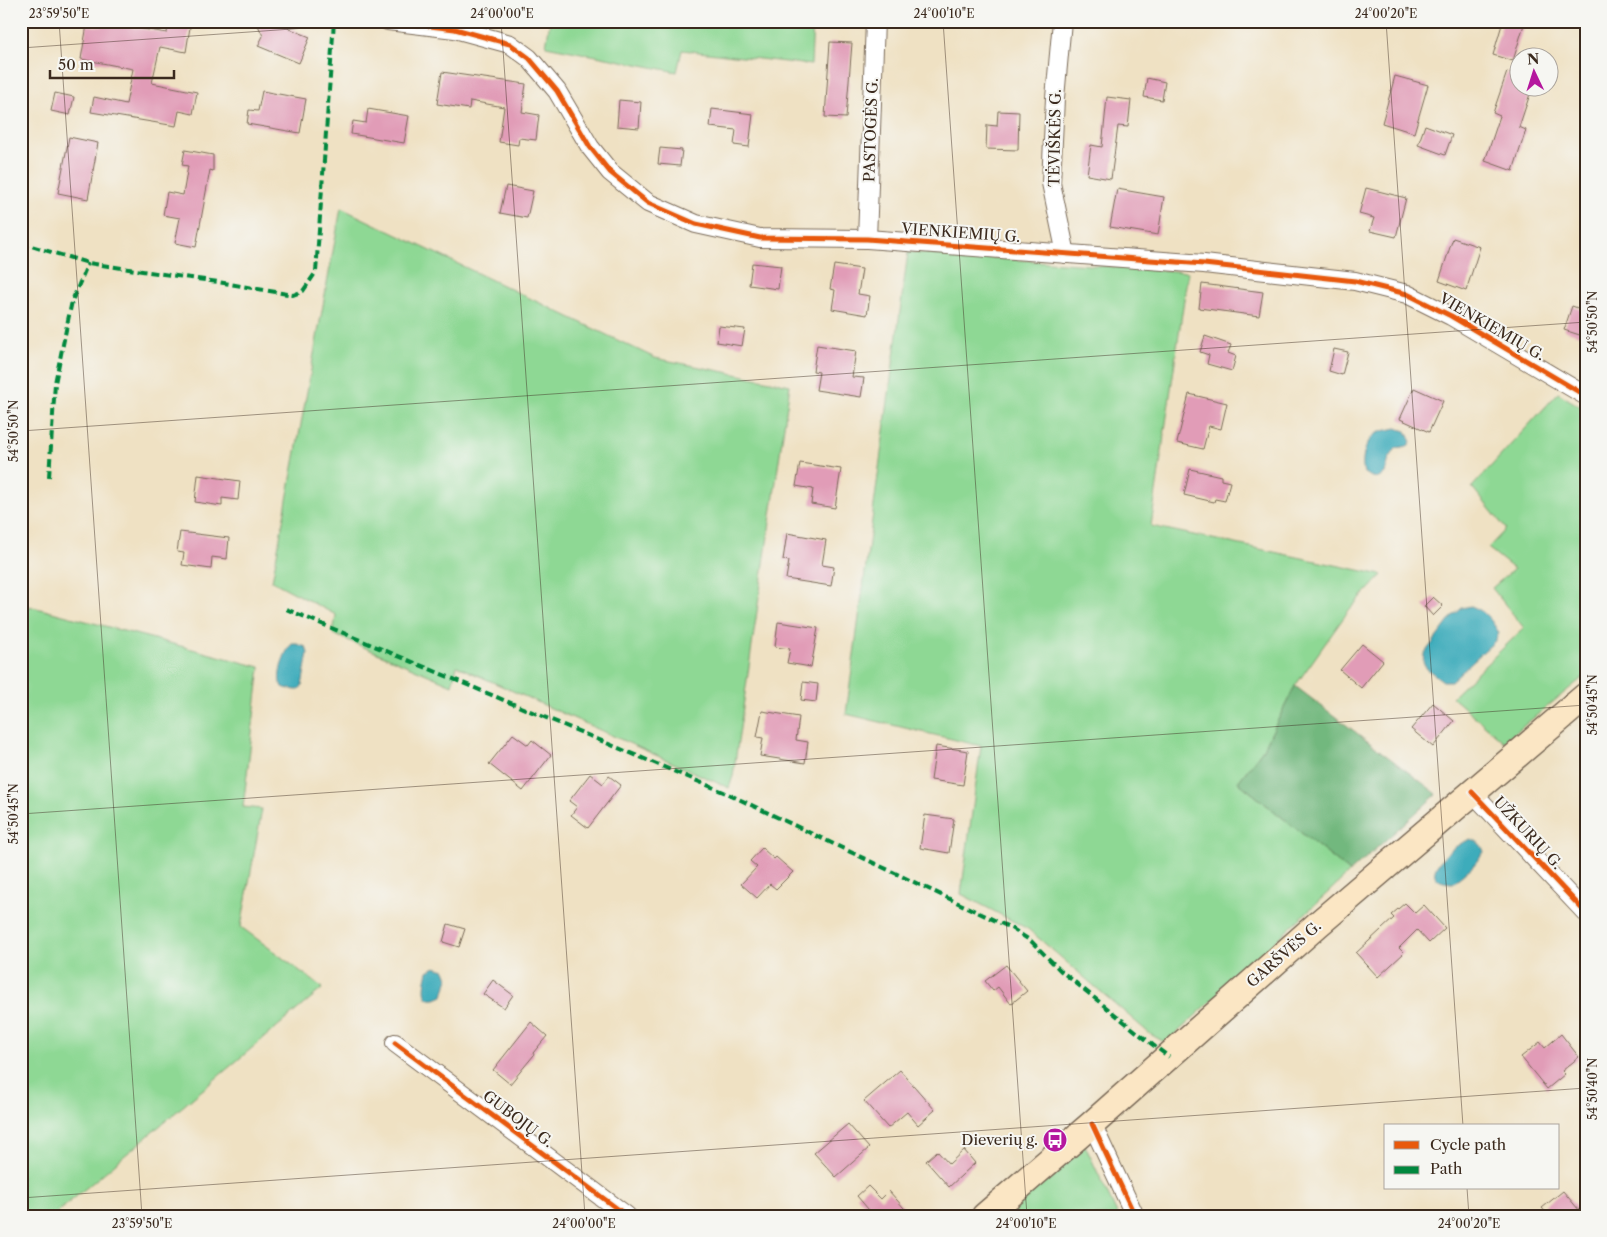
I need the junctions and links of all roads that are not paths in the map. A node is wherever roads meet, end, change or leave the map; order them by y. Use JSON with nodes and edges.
{"nodes":[{"id":1,"x":388,"y":21,"type":"edge"},
{"id":2,"x":875,"y":21,"type":"edge"},
{"id":3,"x":1062,"y":21,"type":"edge"},
{"id":4,"x":868,"y":239,"type":"junction"},
{"id":5,"x":1066,"y":254,"type":"junction"},
{"id":6,"x":1586,"y":396,"type":"edge"},
{"id":7,"x":1586,"y":696,"type":"edge"},
{"id":8,"x":1472,"y":792,"type":"junction"},
{"id":9,"x":1586,"y":913,"type":"edge"},
{"id":10,"x":395,"y":1043,"type":"dead end"},
{"id":11,"x":1092,"y":1124,"type":"junction"},
{"id":12,"x":627,"y":1216,"type":"edge"},
{"id":13,"x":985,"y":1216,"type":"edge"},
{"id":14,"x":1135,"y":1216,"type":"edge"}],
"edges":[{"from":1,"to":4,"type":"street","name":"VIENKIEMIŲ G."},
{"from":2,"to":4,"type":"street","name":"PASTOGĖS G."},
{"from":3,"to":5,"type":"street","name":"TĖVIŠKĖS G."},
{"from":4,"to":5,"type":"street","name":"VIENKIEMIŲ G."},
{"from":5,"to":6,"type":"street","name":"VIENKIEMIŲ G."},
{"from":7,"to":8,"type":"main road","name":"GARŠVĖS G."},
{"from":8,"to":9,"type":"street","name":"UŽKURIŲ G."},
{"from":8,"to":11,"type":"main road","name":"GARŠVĖS G."},
{"from":10,"to":12,"type":"street","name":"GUBOJŲ G."},
{"from":11,"to":13,"type":"main road","name":"GARŠVĖS G."},
{"from":11,"to":14,"type":"street"}]}
